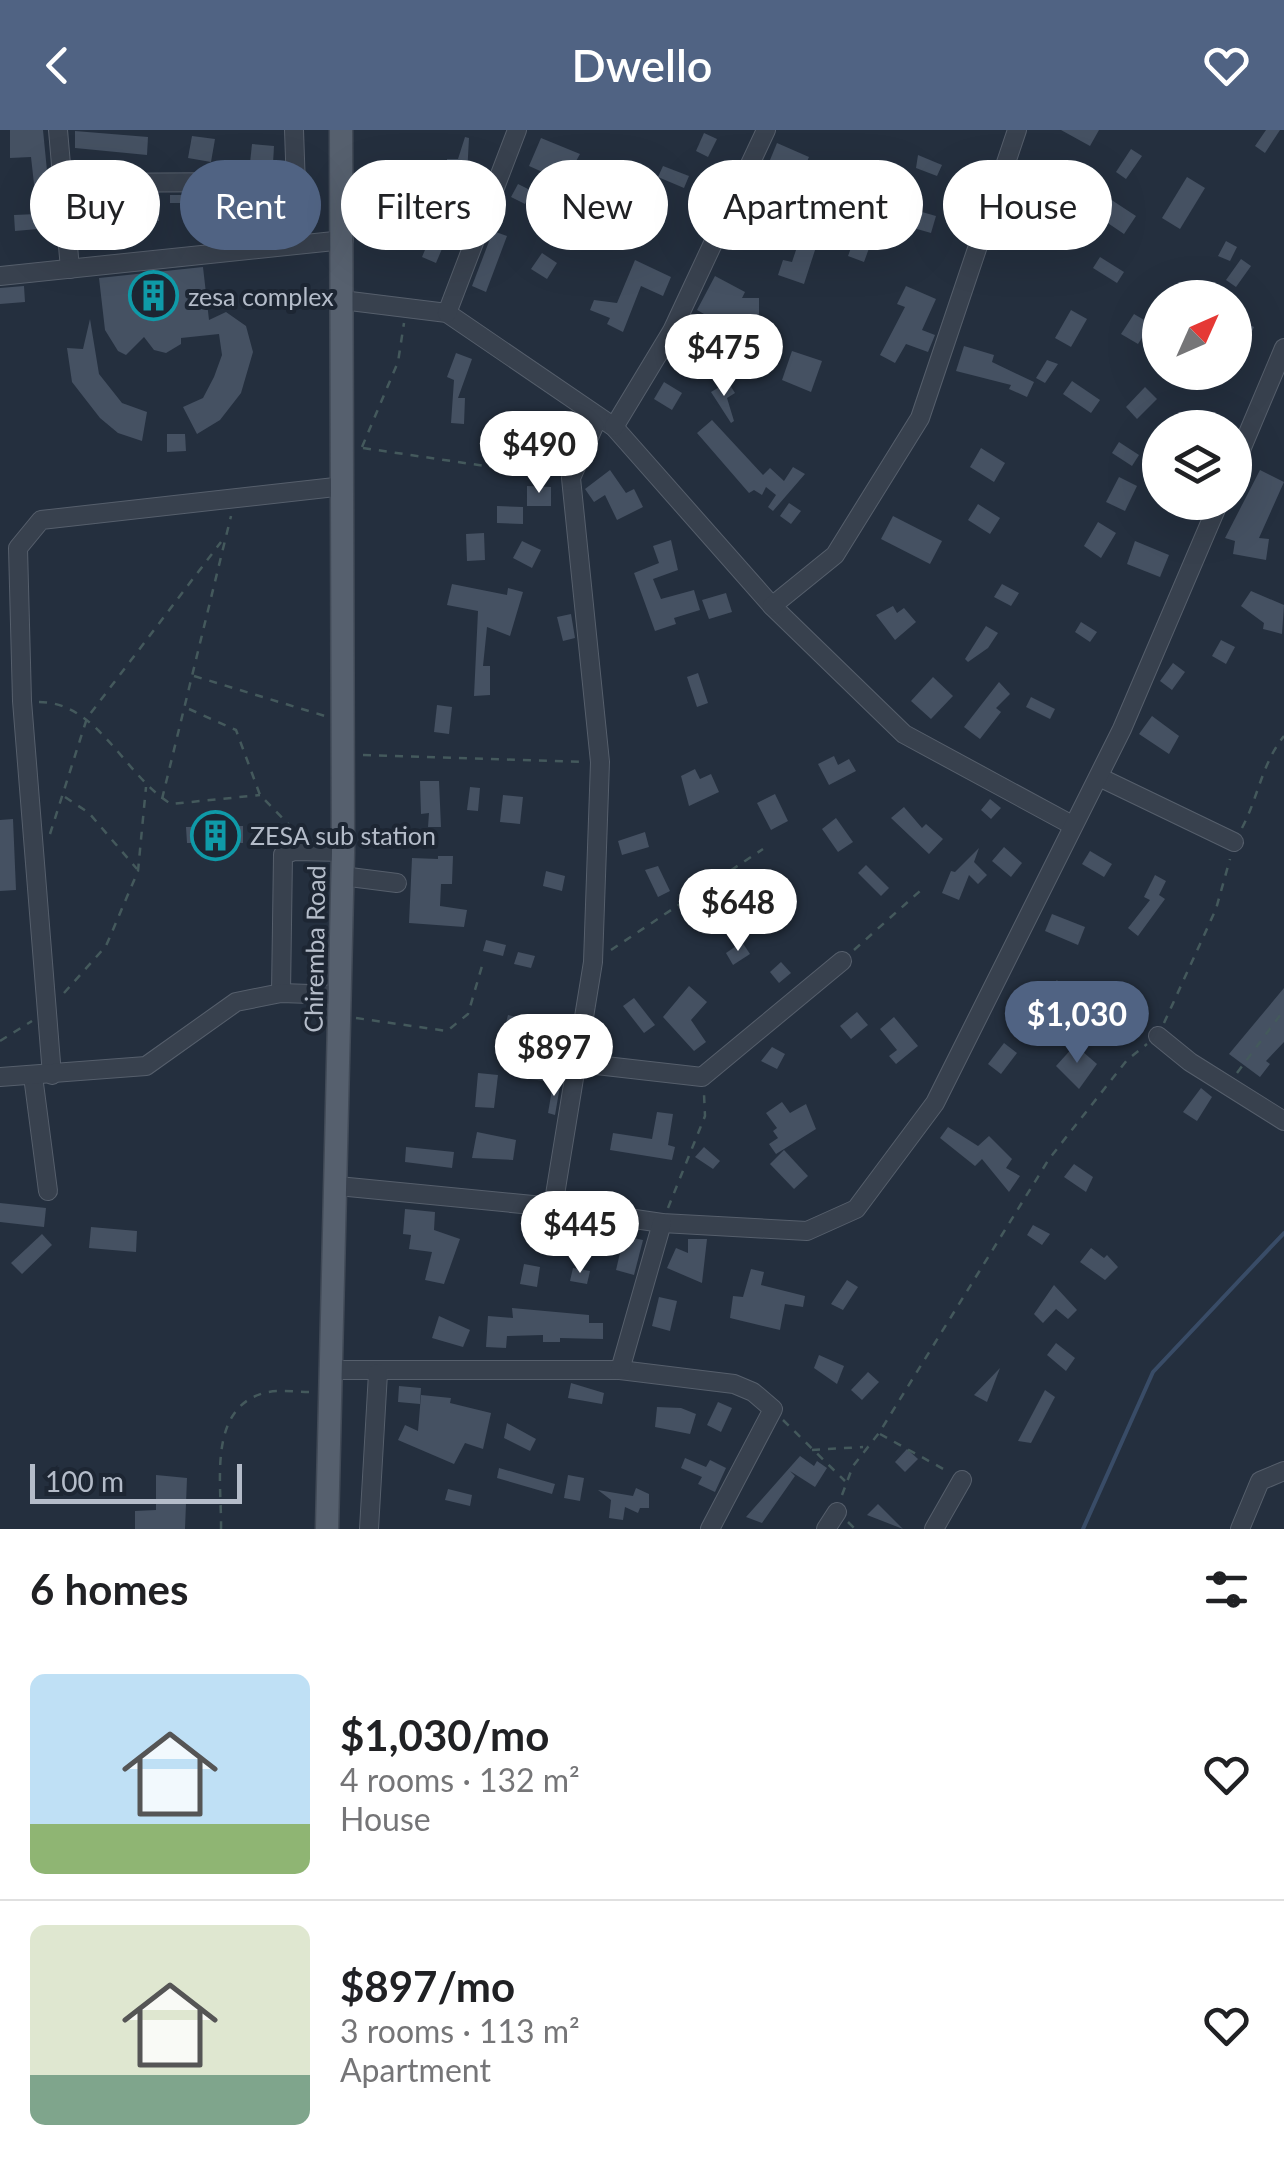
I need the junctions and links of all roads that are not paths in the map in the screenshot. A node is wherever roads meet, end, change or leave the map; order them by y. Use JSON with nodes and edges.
{"nodes":[{"id":1,"x":58,"y":130,"type":"edge"},
{"id":2,"x":294,"y":130,"type":"edge"},
{"id":3,"x":341,"y":130,"type":"edge"},
{"id":4,"x":517,"y":130,"type":"edge"},
{"id":5,"x":766,"y":130,"type":"edge"},
{"id":6,"x":1017,"y":130,"type":"edge"},
{"id":7,"x":60,"y":160,"type":"edge"},
{"id":8,"x":297,"y":160,"type":"edge"},
{"id":9,"x":342,"y":160,"type":"edge"},
{"id":10,"x":68,"y":250,"type":"edge"},
{"id":11,"x":243,"y":250,"type":"edge"},
{"id":12,"x":344,"y":250,"type":"edge"},
{"id":13,"x":70,"y":269,"type":"junction"},
{"id":14,"x":0,"y":276,"type":"edge"},
{"id":15,"x":342,"y":300,"type":"junction"},
{"id":16,"x":447,"y":313,"type":"junction"},
{"id":17,"x":1284,"y":348,"type":"edge"},
{"id":18,"x":1279,"y":375,"type":"edge"},
{"id":19,"x":606,"y":422,"type":"junction"},
{"id":20,"x":1252,"y":430,"type":"edge"},
{"id":21,"x":344,"y":486,"type":"junction"},
{"id":22,"x":1211,"y":520,"type":"edge"},
{"id":23,"x":772,"y":606,"type":"junction"},
{"id":24,"x":1099,"y":777,"type":"junction"},
{"id":25,"x":1072,"y":824,"type":"junction"},
{"id":26,"x":1234,"y":842,"type":"road end"},
{"id":27,"x":343,"y":852,"type":"junction"},
{"id":28,"x":342,"y":876,"type":"junction"},
{"id":29,"x":398,"y":883,"type":"dead end"},
{"id":30,"x":842,"y":961,"type":"road end"},
{"id":31,"x":281,"y":993,"type":"junction"},
{"id":32,"x":340,"y":1004,"type":"junction"},
{"id":33,"x":1158,"y":1036,"type":"road end"},
{"id":34,"x":579,"y":1063,"type":"junction"},
{"id":35,"x":42,"y":1075,"type":"junction"},
{"id":36,"x":0,"y":1077,"type":"edge"},
{"id":37,"x":1284,"y":1121,"type":"edge"},
{"id":38,"x":338,"y":1186,"type":"junction"},
{"id":39,"x":48,"y":1191,"type":"dead end"},
{"id":40,"x":553,"y":1207,"type":"junction"},
{"id":41,"x":662,"y":1223,"type":"junction"},
{"id":42,"x":620,"y":1370,"type":"junction"},
{"id":43,"x":378,"y":1373,"type":"junction"},
{"id":44,"x":333,"y":1380,"type":"junction"},
{"id":45,"x":1284,"y":1471,"type":"edge"},
{"id":46,"x":962,"y":1480,"type":"road end"},
{"id":47,"x":837,"y":1512,"type":"road end"},
{"id":48,"x":327,"y":1529,"type":"edge"},
{"id":49,"x":369,"y":1529,"type":"edge"},
{"id":50,"x":710,"y":1529,"type":"edge"},
{"id":51,"x":826,"y":1529,"type":"edge"},
{"id":52,"x":934,"y":1529,"type":"edge"},
{"id":53,"x":1240,"y":1529,"type":"edge"}],
"edges":[{"from":1,"to":7,"type":"street"},
{"from":2,"to":8,"type":"street"},
{"from":3,"to":9,"type":"main road","name":"Chiremba Road"},
{"from":4,"to":16,"type":"street"},
{"from":5,"to":19,"type":"street"},
{"from":6,"to":23,"type":"street"},
{"from":10,"to":13,"type":"street"},
{"from":11,"to":13,"type":"street"},
{"from":12,"to":15,"type":"main road","name":"Chiremba Road"},
{"from":13,"to":14,"type":"street"},
{"from":15,"to":16,"type":"street"},
{"from":15,"to":21,"type":"main road","name":"Chiremba Road"},
{"from":16,"to":19,"type":"street"},
{"from":17,"to":18,"type":"street"},
{"from":18,"to":20,"type":"street"},
{"from":19,"to":23,"type":"street"},
{"from":19,"to":34,"type":"street"},
{"from":21,"to":27,"type":"main road","name":"Chiremba Road"},
{"from":21,"to":35,"type":"street"},
{"from":22,"to":24,"type":"street"},
{"from":23,"to":25,"type":"street"},
{"from":24,"to":25,"type":"street"},
{"from":24,"to":26,"type":"street"},
{"from":25,"to":41,"type":"street"},
{"from":27,"to":28,"type":"main road","name":"Chiremba Road"},
{"from":27,"to":31,"type":"street"},
{"from":28,"to":29,"type":"street"},
{"from":28,"to":32,"type":"main road","name":"Chiremba Road"},
{"from":30,"to":34,"type":"street"},
{"from":31,"to":32,"type":"street"},
{"from":31,"to":35,"type":"street"},
{"from":32,"to":38,"type":"main road","name":"Chiremba Road"},
{"from":33,"to":37,"type":"street"},
{"from":34,"to":40,"type":"street"},
{"from":35,"to":36,"type":"street"},
{"from":35,"to":39,"type":"street"},
{"from":38,"to":40,"type":"street"},
{"from":38,"to":44,"type":"main road","name":"Chiremba Road"},
{"from":40,"to":41,"type":"street"},
{"from":41,"to":42,"type":"street"},
{"from":42,"to":43,"type":"street"},
{"from":42,"to":50,"type":"street"},
{"from":43,"to":44,"type":"street"},
{"from":43,"to":49,"type":"street"},
{"from":44,"to":48,"type":"main road","name":"Chiremba Road"},
{"from":45,"to":53,"type":"street"},
{"from":46,"to":52,"type":"street"},
{"from":47,"to":51,"type":"street"}]}
